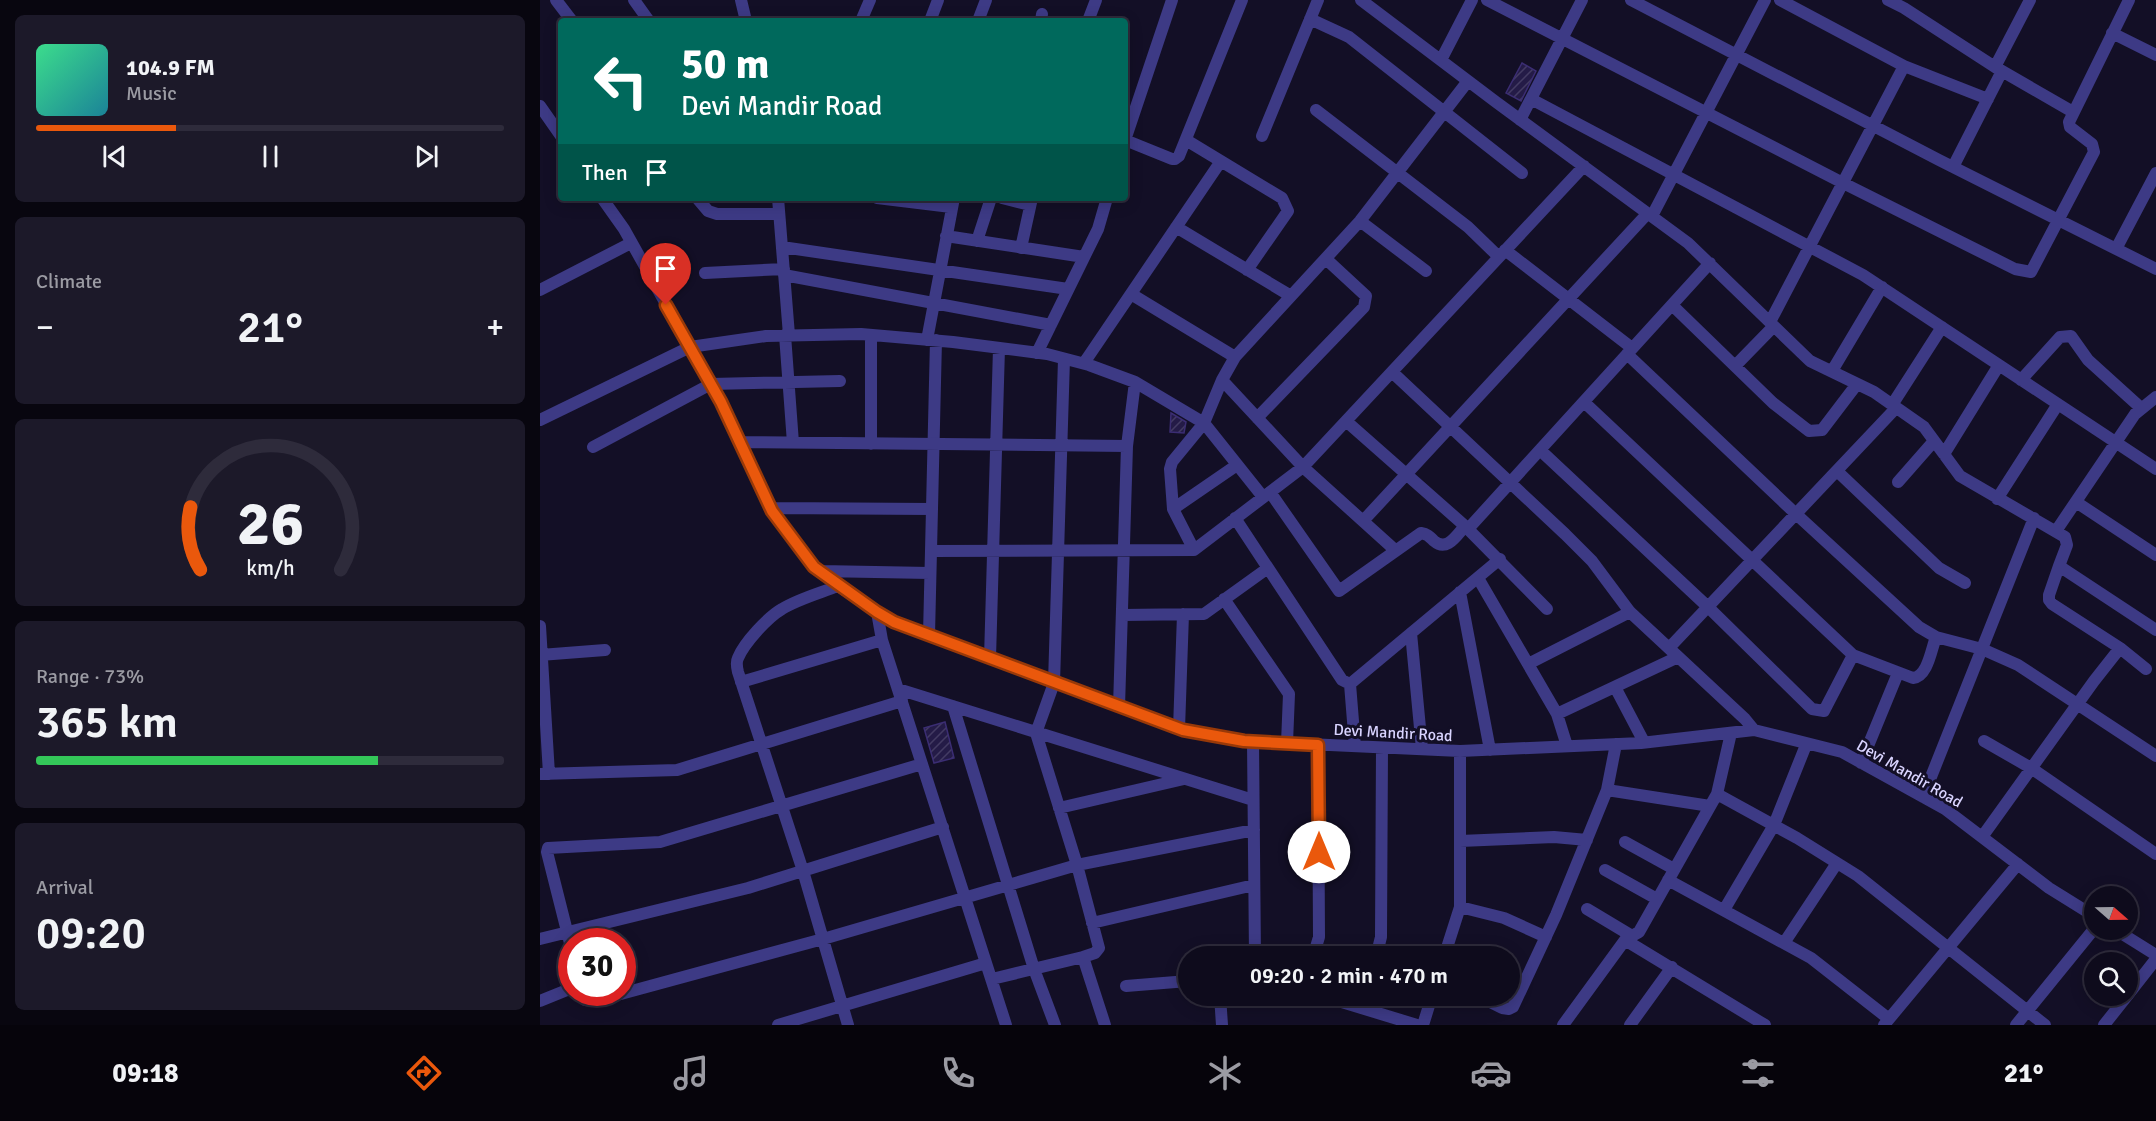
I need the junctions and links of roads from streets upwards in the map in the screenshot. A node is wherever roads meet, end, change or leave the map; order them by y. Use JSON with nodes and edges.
{"nodes":[{"id":1,"x":556,"y":0,"type":"edge"},
{"id":2,"x":634,"y":0,"type":"edge"},
{"id":3,"x":741,"y":0,"type":"edge"},
{"id":4,"x":870,"y":0,"type":"edge"},
{"id":5,"x":938,"y":0,"type":"edge"},
{"id":6,"x":986,"y":0,"type":"edge"},
{"id":7,"x":1096,"y":0,"type":"edge"},
{"id":8,"x":1172,"y":0,"type":"edge"},
{"id":9,"x":1242,"y":0,"type":"edge"},
{"id":10,"x":1318,"y":0,"type":"edge"},
{"id":11,"x":1361,"y":0,"type":"edge"},
{"id":12,"x":1472,"y":0,"type":"edge"},
{"id":13,"x":1487,"y":0,"type":"edge"},
{"id":14,"x":1582,"y":0,"type":"edge"},
{"id":15,"x":1631,"y":0,"type":"edge"},
{"id":16,"x":1765,"y":0,"type":"edge"},
{"id":17,"x":1780,"y":0,"type":"edge"},
{"id":18,"x":1888,"y":0,"type":"edge"},
{"id":19,"x":2030,"y":0,"type":"edge"},
{"id":20,"x":2129,"y":0,"type":"edge"},
{"id":21,"x":1906,"y":4,"type":"edge"},
{"id":22,"x":570,"y":18,"type":"edge"},
{"id":23,"x":647,"y":18,"type":"edge"},
{"id":24,"x":745,"y":18,"type":"edge"},
{"id":25,"x":862,"y":18,"type":"edge"},
{"id":26,"x":931,"y":18,"type":"edge"},
{"id":27,"x":979,"y":18,"type":"edge"},
{"id":28,"x":1089,"y":18,"type":"edge"},
{"id":29,"x":1310,"y":19,"type":"junction"},
{"id":30,"x":2112,"y":33,"type":"junction"},
{"id":31,"x":1561,"y":39,"type":"junction"},
{"id":32,"x":1736,"y":55,"type":"junction"},
{"id":33,"x":2156,"y":55,"type":"edge"},
{"id":34,"x":1441,"y":60,"type":"junction"},
{"id":35,"x":1904,"y":66,"type":"junction"},
{"id":36,"x":1998,"y":69,"type":"junction"},
{"id":37,"x":1468,"y":81,"type":"junction"},
{"id":38,"x":1531,"y":99,"type":"junction"},
{"id":39,"x":1988,"y":99,"type":"junction"},
{"id":40,"x":540,"y":106,"type":"edge"},
{"id":41,"x":1316,"y":110,"type":"dead end"},
{"id":42,"x":2073,"y":111,"type":"junction"},
{"id":43,"x":1444,"y":112,"type":"junction"},
{"id":44,"x":1706,"y":113,"type":"junction"},
{"id":45,"x":1520,"y":120,"type":"junction"},
{"id":46,"x":1873,"y":125,"type":"junction"},
{"id":47,"x":1128,"y":131,"type":"edge"},
{"id":48,"x":558,"y":132,"type":"edge"},
{"id":49,"x":1262,"y":136,"type":"dead end"},
{"id":50,"x":1186,"y":140,"type":"junction"},
{"id":51,"x":1128,"y":141,"type":"edge"},
{"id":52,"x":1221,"y":161,"type":"junction"},
{"id":53,"x":1584,"y":166,"type":"junction"},
{"id":54,"x":1953,"y":167,"type":"junction"},
{"id":55,"x":2156,"y":172,"type":"edge"},
{"id":56,"x":1397,"y":173,"type":"junction"},
{"id":57,"x":1522,"y":173,"type":"dead end"},
{"id":58,"x":1674,"y":174,"type":"junction"},
{"id":59,"x":1842,"y":183,"type":"junction"},
{"id":60,"x":605,"y":201,"type":"edge"},
{"id":61,"x":700,"y":201,"type":"edge"},
{"id":62,"x":778,"y":201,"type":"edge"},
{"id":63,"x":922,"y":201,"type":"edge"},
{"id":64,"x":990,"y":201,"type":"edge"},
{"id":65,"x":1106,"y":201,"type":"edge"},
{"id":66,"x":1031,"y":202,"type":"edge"},
{"id":67,"x":952,"y":203,"type":"edge"},
{"id":68,"x":779,"y":214,"type":"junction"},
{"id":69,"x":1650,"y":214,"type":"junction"},
{"id":70,"x":2058,"y":220,"type":"junction"},
{"id":71,"x":1360,"y":221,"type":"junction"},
{"id":72,"x":1176,"y":227,"type":"junction"},
{"id":73,"x":946,"y":236,"type":"junction"},
{"id":74,"x":977,"y":241,"type":"junction"},
{"id":75,"x":631,"y":243,"type":"junction"},
{"id":76,"x":1809,"y":246,"type":"junction"},
{"id":77,"x":782,"y":247,"type":"junction"},
{"id":78,"x":1021,"y":248,"type":"junction"},
{"id":79,"x":2116,"y":249,"type":"junction"},
{"id":80,"x":1502,"y":254,"type":"junction"},
{"id":81,"x":1084,"y":257,"type":"junction"},
{"id":82,"x":1326,"y":259,"type":"junction"},
{"id":83,"x":1710,"y":263,"type":"junction"},
{"id":84,"x":2156,"y":269,"type":"edge"},
{"id":85,"x":940,"y":270,"type":"junction"},
{"id":86,"x":1247,"y":270,"type":"junction"},
{"id":87,"x":1426,"y":271,"type":"dead end"},
{"id":88,"x":784,"y":272,"type":"junction"},
{"id":89,"x":705,"y":273,"type":"dead end"},
{"id":90,"x":1882,"y":288,"type":"junction"},
{"id":91,"x":1068,"y":289,"type":"junction"},
{"id":92,"x":540,"y":290,"type":"edge"},
{"id":93,"x":1131,"y":294,"type":"junction"},
{"id":94,"x":1291,"y":296,"type":"junction"},
{"id":95,"x":1569,"y":298,"type":"junction"},
{"id":96,"x":934,"y":303,"type":"junction"},
{"id":97,"x":1672,"y":305,"type":"junction"},
{"id":98,"x":1772,"y":324,"type":"junction"},
{"id":99,"x":1051,"y":325,"type":"junction"},
{"id":100,"x":1941,"y":327,"type":"junction"},
{"id":101,"x":787,"y":335,"type":"junction"},
{"id":102,"x":871,"y":335,"type":"junction"},
{"id":103,"x":932,"y":340,"type":"junction"},
{"id":104,"x":690,"y":346,"type":"junction"},
{"id":105,"x":999,"y":348,"type":"junction"},
{"id":106,"x":1629,"y":351,"type":"junction"},
{"id":107,"x":1037,"y":353,"type":"junction"},
{"id":108,"x":1235,"y":357,"type":"junction"},
{"id":109,"x":1064,"y":359,"type":"junction"},
{"id":110,"x":1084,"y":363,"type":"junction"},
{"id":111,"x":1999,"y":365,"type":"junction"},
{"id":112,"x":1735,"y":366,"type":"junction"},
{"id":113,"x":1832,"y":371,"type":"junction"},
{"id":114,"x":1392,"y":372,"type":"junction"},
{"id":115,"x":1222,"y":380,"type":"junction"},
{"id":116,"x":2021,"y":380,"type":"junction"},
{"id":117,"x":840,"y":381,"type":"dead end"},
{"id":118,"x":789,"y":382,"type":"junction"},
{"id":119,"x":1135,"y":382,"type":"junction"},
{"id":120,"x":711,"y":384,"type":"junction"},
{"id":121,"x":1857,"y":384,"type":"junction"},
{"id":122,"x":2156,"y":397,"type":"edge"},
{"id":123,"x":1584,"y":402,"type":"junction"},
{"id":124,"x":2058,"y":404,"type":"junction"},
{"id":125,"x":1894,"y":406,"type":"junction"},
{"id":126,"x":2141,"y":408,"type":"junction"},
{"id":127,"x":1257,"y":418,"type":"junction"},
{"id":128,"x":540,"y":420,"type":"edge"},
{"id":129,"x":1346,"y":421,"type":"junction"},
{"id":130,"x":1204,"y":423,"type":"junction"},
{"id":131,"x":1450,"y":426,"type":"junction"},
{"id":132,"x":1934,"y":441,"type":"junction"},
{"id":133,"x":740,"y":442,"type":"junction"},
{"id":134,"x":793,"y":443,"type":"junction"},
{"id":135,"x":2117,"y":443,"type":"junction"},
{"id":136,"x":872,"y":444,"type":"junction"},
{"id":137,"x":933,"y":445,"type":"junction"},
{"id":138,"x":996,"y":445,"type":"junction"},
{"id":139,"x":1061,"y":446,"type":"junction"},
{"id":140,"x":1127,"y":446,"type":"junction"},
{"id":141,"x":593,"y":447,"type":"dead end"},
{"id":142,"x":1540,"y":450,"type":"junction"},
{"id":143,"x":1944,"y":454,"type":"junction"},
{"id":144,"x":1237,"y":465,"type":"junction"},
{"id":145,"x":1303,"y":467,"type":"junction"},
{"id":146,"x":2156,"y":469,"type":"edge"},
{"id":147,"x":1837,"y":471,"type":"junction"},
{"id":148,"x":1406,"y":473,"type":"junction"},
{"id":149,"x":1898,"y":482,"type":"dead end"},
{"id":150,"x":1510,"y":483,"type":"junction"},
{"id":151,"x":1267,"y":495,"type":"junction"},
{"id":152,"x":1997,"y":499,"type":"junction"},
{"id":153,"x":2076,"y":502,"type":"junction"},
{"id":154,"x":771,"y":508,"type":"junction"},
{"id":155,"x":932,"y":509,"type":"junction"},
{"id":156,"x":1173,"y":509,"type":"junction"},
{"id":157,"x":1796,"y":514,"type":"junction"},
{"id":158,"x":1235,"y":518,"type":"junction"},
{"id":159,"x":2034,"y":518,"type":"junction"},
{"id":160,"x":1363,"y":521,"type":"junction"},
{"id":161,"x":1466,"y":528,"type":"junction"},
{"id":162,"x":2056,"y":531,"type":"junction"},
{"id":163,"x":1058,"y":550,"type":"junction"},
{"id":164,"x":1124,"y":550,"type":"junction"},
{"id":165,"x":1194,"y":550,"type":"junction"},
{"id":166,"x":1395,"y":550,"type":"junction"},
{"id":167,"x":931,"y":551,"type":"junction"},
{"id":168,"x":993,"y":551,"type":"junction"},
{"id":169,"x":2156,"y":555,"type":"edge"},
{"id":170,"x":1500,"y":560,"type":"junction"},
{"id":171,"x":1751,"y":561,"type":"junction"},
{"id":172,"x":2059,"y":566,"type":"junction"},
{"id":173,"x":1268,"y":568,"type":"junction"},
{"id":174,"x":820,"y":571,"type":"junction"},
{"id":175,"x":930,"y":573,"type":"junction"},
{"id":176,"x":1478,"y":578,"type":"junction"},
{"id":177,"x":1965,"y":583,"type":"dead end"},
{"id":178,"x":838,"y":586,"type":"junction"},
{"id":179,"x":1460,"y":592,"type":"junction"},
{"id":180,"x":1224,"y":599,"type":"junction"},
{"id":181,"x":1708,"y":607,"type":"junction"},
{"id":182,"x":1547,"y":609,"type":"dead end"},
{"id":183,"x":877,"y":612,"type":"junction"},
{"id":184,"x":1630,"y":612,"type":"junction"},
{"id":185,"x":1183,"y":614,"type":"junction"},
{"id":186,"x":1122,"y":615,"type":"junction"},
{"id":187,"x":540,"y":626,"type":"edge"},
{"id":188,"x":2156,"y":630,"type":"edge"},
{"id":189,"x":1411,"y":633,"type":"junction"},
{"id":190,"x":929,"y":635,"type":"junction"},
{"id":191,"x":1936,"y":636,"type":"junction"},
{"id":192,"x":882,"y":640,"type":"junction"},
{"id":193,"x":2120,"y":648,"type":"junction"},
{"id":194,"x":1982,"y":649,"type":"junction"},
{"id":195,"x":605,"y":651,"type":"dead end"},
{"id":196,"x":1673,"y":652,"type":"junction"},
{"id":197,"x":541,"y":655,"type":"edge"},
{"id":198,"x":1853,"y":655,"type":"junction"},
{"id":199,"x":990,"y":658,"type":"junction"},
{"id":200,"x":1528,"y":664,"type":"junction"},
{"id":201,"x":2146,"y":669,"type":"dead end"},
{"id":202,"x":1898,"y":673,"type":"junction"},
{"id":203,"x":741,"y":682,"type":"junction"},
{"id":204,"x":1054,"y":682,"type":"junction"},
{"id":205,"x":1350,"y":684,"type":"junction"},
{"id":206,"x":1615,"y":687,"type":"junction"},
{"id":207,"x":900,"y":695,"type":"junction"},
{"id":208,"x":2077,"y":704,"type":"junction"},
{"id":209,"x":953,"y":706,"type":"junction"},
{"id":210,"x":1119,"y":707,"type":"junction"},
{"id":211,"x":1557,"y":714,"type":"junction"},
{"id":212,"x":1179,"y":729,"type":"junction"},
{"id":213,"x":1754,"y":730,"type":"junction"},
{"id":214,"x":1036,"y":733,"type":"junction"},
{"id":215,"x":1731,"y":734,"type":"junction"},
{"id":216,"x":1984,"y":741,"type":"dead end"},
{"id":217,"x":1253,"y":742,"type":"junction"},
{"id":218,"x":1644,"y":742,"type":"junction"},
{"id":219,"x":1287,"y":743,"type":"junction"},
{"id":220,"x":762,"y":744,"type":"junction"},
{"id":221,"x":1616,"y":744,"type":"junction"},
{"id":222,"x":1318,"y":745,"type":"junction"},
{"id":223,"x":1806,"y":745,"type":"junction"},
{"id":224,"x":1355,"y":746,"type":"junction"},
{"id":225,"x":1567,"y":746,"type":"junction"},
{"id":226,"x":1382,"y":748,"type":"junction"},
{"id":227,"x":1422,"y":750,"type":"junction"},
{"id":228,"x":1490,"y":750,"type":"junction"},
{"id":229,"x":1460,"y":751,"type":"junction"},
{"id":230,"x":2156,"y":756,"type":"edge"},
{"id":231,"x":1861,"y":763,"type":"junction"},
{"id":232,"x":922,"y":764,"type":"junction"},
{"id":233,"x":2031,"y":768,"type":"junction"},
{"id":234,"x":545,"y":774,"type":"edge"},
{"id":235,"x":1185,"y":779,"type":"junction"},
{"id":236,"x":1607,"y":790,"type":"junction"},
{"id":237,"x":1717,"y":794,"type":"junction"},
{"id":238,"x":1923,"y":797,"type":"junction"},
{"id":239,"x":1253,"y":800,"type":"junction"},
{"id":240,"x":783,"y":806,"type":"junction"},
{"id":241,"x":1710,"y":806,"type":"junction"},
{"id":242,"x":1059,"y":808,"type":"junction"},
{"id":243,"x":1774,"y":825,"type":"junction"},
{"id":244,"x":943,"y":827,"type":"junction"},
{"id":245,"x":1254,"y":830,"type":"junction"},
{"id":246,"x":1982,"y":837,"type":"junction"},
{"id":247,"x":1587,"y":840,"type":"junction"},
{"id":248,"x":1460,"y":841,"type":"junction"},
{"id":249,"x":1625,"y":842,"type":"dead end"},
{"id":250,"x":2156,"y":854,"type":"edge"},
{"id":251,"x":1837,"y":863,"type":"junction"},
{"id":252,"x":2018,"y":864,"type":"junction"},
{"id":253,"x":1077,"y":865,"type":"junction"},
{"id":254,"x":546,"y":870,"type":"edge"},
{"id":255,"x":1605,"y":870,"type":"dead end"},
{"id":256,"x":803,"y":871,"type":"junction"},
{"id":257,"x":1671,"y":874,"type":"junction"},
{"id":258,"x":1008,"y":884,"type":"junction"},
{"id":259,"x":1254,"y":885,"type":"junction"},
{"id":260,"x":965,"y":896,"type":"junction"},
{"id":261,"x":1657,"y":899,"type":"junction"},
{"id":262,"x":1460,"y":907,"type":"junction"},
{"id":263,"x":1587,"y":909,"type":"dead end"},
{"id":264,"x":1724,"y":910,"type":"junction"},
{"id":265,"x":2084,"y":910,"type":"edge"},
{"id":266,"x":1092,"y":923,"type":"junction"},
{"id":267,"x":566,"y":928,"type":"edge"},
{"id":268,"x":583,"y":928,"type":"edge"},
{"id":269,"x":558,"y":934,"type":"edge"},
{"id":270,"x":1546,"y":937,"type":"junction"},
{"id":271,"x":1629,"y":938,"type":"junction"},
{"id":272,"x":540,"y":939,"type":"edge"},
{"id":273,"x":823,"y":939,"type":"junction"},
{"id":274,"x":2085,"y":940,"type":"edge"},
{"id":275,"x":2133,"y":940,"type":"edge"},
{"id":276,"x":1784,"y":944,"type":"junction"},
{"id":277,"x":1255,"y":946,"type":"edge"},
{"id":278,"x":1316,"y":946,"type":"edge"},
{"id":279,"x":1379,"y":946,"type":"edge"},
{"id":280,"x":1448,"y":946,"type":"edge"},
{"id":281,"x":1948,"y":948,"type":"junction"},
{"id":282,"x":2154,"y":952,"type":"edge"},
{"id":283,"x":1083,"y":957,"type":"junction"},
{"id":284,"x":986,"y":963,"type":"junction"},
{"id":285,"x":1672,"y":967,"type":"junction"},
{"id":286,"x":1034,"y":969,"type":"junction"},
{"id":287,"x":2138,"y":978,"type":"edge"},
{"id":288,"x":992,"y":979,"type":"junction"},
{"id":289,"x":1178,"y":982,"type":"edge"},
{"id":290,"x":1126,"y":986,"type":"dead end"},
{"id":291,"x":1520,"y":988,"type":"edge"},
{"id":292,"x":636,"y":990,"type":"edge"},
{"id":293,"x":558,"y":994,"type":"edge"},
{"id":294,"x":540,"y":1001,"type":"edge"},
{"id":295,"x":843,"y":1005,"type":"junction"},
{"id":296,"x":1221,"y":1006,"type":"edge"},
{"id":297,"x":1372,"y":1006,"type":"edge"},
{"id":298,"x":1429,"y":1006,"type":"edge"},
{"id":299,"x":2119,"y":1006,"type":"edge"},
{"id":300,"x":2027,"y":1011,"type":"junction"},
{"id":301,"x":1886,"y":1022,"type":"edge"},
{"id":302,"x":778,"y":1025,"type":"edge"},
{"id":303,"x":849,"y":1025,"type":"edge"},
{"id":304,"x":1006,"y":1025,"type":"edge"},
{"id":305,"x":1054,"y":1025,"type":"edge"},
{"id":306,"x":1105,"y":1025,"type":"edge"},
{"id":307,"x":1222,"y":1025,"type":"edge"},
{"id":308,"x":1417,"y":1025,"type":"edge"},
{"id":309,"x":1423,"y":1025,"type":"edge"},
{"id":310,"x":1563,"y":1025,"type":"edge"},
{"id":311,"x":1630,"y":1025,"type":"edge"},
{"id":312,"x":1765,"y":1025,"type":"edge"},
{"id":313,"x":2016,"y":1025,"type":"edge"},
{"id":314,"x":2045,"y":1025,"type":"edge"},
{"id":315,"x":2104,"y":1025,"type":"edge"}],
"edges":[{"from":1,"to":22,"type":"street"},
{"from":2,"to":23,"type":"street"},
{"from":3,"to":24,"type":"street"},
{"from":4,"to":25,"type":"street"},
{"from":5,"to":26,"type":"street"},
{"from":6,"to":27,"type":"street"},
{"from":7,"to":28,"type":"street"},
{"from":8,"to":47,"type":"street"},
{"from":9,"to":50,"type":"street"},
{"from":10,"to":29,"type":"street"},
{"from":11,"to":34,"type":"street"},
{"from":12,"to":34,"type":"street"},
{"from":13,"to":31,"type":"street"},
{"from":14,"to":31,"type":"street"},
{"from":15,"to":32,"type":"street"},
{"from":16,"to":32,"type":"street"},
{"from":17,"to":35,"type":"street"},
{"from":18,"to":21,"type":"street"},
{"from":19,"to":36,"type":"street"},
{"from":20,"to":30,"type":"street"},
{"from":21,"to":36,"type":"street"},
{"from":29,"to":43,"type":"street"},
{"from":29,"to":49,"type":"street"},
{"from":30,"to":33,"type":"street"},
{"from":30,"to":42,"type":"street"},
{"from":31,"to":38,"type":"street"},
{"from":31,"to":44,"type":"street"},
{"from":32,"to":44,"type":"street"},
{"from":32,"to":46,"type":"street"},
{"from":34,"to":37,"type":"street"},
{"from":35,"to":39,"type":"street"},
{"from":35,"to":46,"type":"street"},
{"from":36,"to":39,"type":"street"},
{"from":36,"to":42,"type":"street"},
{"from":37,"to":43,"type":"street"},
{"from":37,"to":45,"type":"street"},
{"from":38,"to":45,"type":"street"},
{"from":38,"to":58,"type":"street"},
{"from":39,"to":54,"type":"street"},
{"from":40,"to":48,"type":"street"},
{"from":41,"to":56,"type":"street"},
{"from":42,"to":70,"type":"street"},
{"from":43,"to":56,"type":"street"},
{"from":43,"to":57,"type":"street"},
{"from":44,"to":58,"type":"street"},
{"from":44,"to":59,"type":"street"},
{"from":45,"to":53,"type":"street"},
{"from":46,"to":54,"type":"street"},
{"from":46,"to":59,"type":"street"},
{"from":50,"to":51,"type":"street"},
{"from":50,"to":52,"type":"street"},
{"from":52,"to":72,"type":"street"},
{"from":52,"to":86,"type":"street"},
{"from":53,"to":69,"type":"street"},
{"from":53,"to":80,"type":"street"},
{"from":54,"to":70,"type":"street"},
{"from":55,"to":79,"type":"street"},
{"from":56,"to":71,"type":"street"},
{"from":56,"to":80,"type":"street"},
{"from":58,"to":69,"type":"street"},
{"from":58,"to":76,"type":"street"},
{"from":59,"to":70,"type":"street"},
{"from":59,"to":76,"type":"street"},
{"from":60,"to":75,"type":"street","name":"Devi Mandir Road"},
{"from":61,"to":68,"type":"street"},
{"from":62,"to":68,"type":"street"},
{"from":63,"to":67,"type":"street"},
{"from":64,"to":74,"type":"street"},
{"from":65,"to":81,"type":"street"},
{"from":66,"to":78,"type":"street"},
{"from":67,"to":73,"type":"street"},
{"from":68,"to":77,"type":"street"},
{"from":69,"to":83,"type":"street"},
{"from":69,"to":95,"type":"street"},
{"from":70,"to":79,"type":"street"},
{"from":71,"to":82,"type":"street"},
{"from":71,"to":87,"type":"street"},
{"from":72,"to":86,"type":"street"},
{"from":72,"to":93,"type":"street"},
{"from":73,"to":74,"type":"street"},
{"from":73,"to":85,"type":"street"},
{"from":74,"to":78,"type":"street"},
{"from":75,"to":92,"type":"street"},
{"from":75,"to":104,"type":"street","name":"Devi Mandir Road"},
{"from":76,"to":90,"type":"street"},
{"from":76,"to":98,"type":"street"},
{"from":77,"to":85,"type":"street"},
{"from":77,"to":88,"type":"street"},
{"from":78,"to":81,"type":"street"},
{"from":79,"to":84,"type":"street"},
{"from":80,"to":95,"type":"street"},
{"from":80,"to":114,"type":"street"},
{"from":81,"to":91,"type":"street"},
{"from":82,"to":94,"type":"street"},
{"from":82,"to":127,"type":"street"},
{"from":83,"to":97,"type":"street"},
{"from":83,"to":98,"type":"street"},
{"from":85,"to":91,"type":"street"},
{"from":85,"to":96,"type":"street"},
{"from":86,"to":94,"type":"street"},
{"from":88,"to":89,"type":"street"},
{"from":88,"to":96,"type":"street"},
{"from":88,"to":101,"type":"street"},
{"from":90,"to":100,"type":"street"},
{"from":90,"to":113,"type":"street"},
{"from":91,"to":99,"type":"street"},
{"from":93,"to":108,"type":"street"},
{"from":93,"to":110,"type":"street"},
{"from":94,"to":108,"type":"street"},
{"from":95,"to":106,"type":"street"},
{"from":95,"to":131,"type":"street"},
{"from":96,"to":99,"type":"street"},
{"from":96,"to":103,"type":"street"},
{"from":97,"to":106,"type":"street"},
{"from":97,"to":112,"type":"street"},
{"from":98,"to":112,"type":"street"},
{"from":98,"to":113,"type":"street"},
{"from":99,"to":107,"type":"street"},
{"from":100,"to":111,"type":"street"},
{"from":100,"to":125,"type":"street"},
{"from":101,"to":102,"type":"street"},
{"from":101,"to":104,"type":"street"},
{"from":101,"to":118,"type":"street"},
{"from":102,"to":103,"type":"street"},
{"from":102,"to":136,"type":"street"},
{"from":103,"to":105,"type":"street"},
{"from":103,"to":137,"type":"street"},
{"from":104,"to":120,"type":"street","name":"Devi Mandir Road"},
{"from":104,"to":128,"type":"street"},
{"from":105,"to":107,"type":"street"},
{"from":105,"to":138,"type":"street"},
{"from":106,"to":123,"type":"street"},
{"from":106,"to":157,"type":"street"},
{"from":107,"to":109,"type":"street"},
{"from":108,"to":115,"type":"street"},
{"from":109,"to":110,"type":"street"},
{"from":109,"to":139,"type":"street"},
{"from":110,"to":119,"type":"street"},
{"from":111,"to":116,"type":"street"},
{"from":111,"to":143,"type":"street"},
{"from":112,"to":121,"type":"street"},
{"from":113,"to":121,"type":"street"},
{"from":114,"to":129,"type":"street"},
{"from":114,"to":131,"type":"street"},
{"from":115,"to":127,"type":"street"},
{"from":115,"to":130,"type":"street"},
{"from":116,"to":124,"type":"street"},
{"from":116,"to":126,"type":"street"},
{"from":117,"to":118,"type":"street"},
{"from":118,"to":120,"type":"street"},
{"from":118,"to":134,"type":"street"},
{"from":119,"to":130,"type":"street"},
{"from":119,"to":140,"type":"street"},
{"from":120,"to":133,"type":"street","name":"Devi Mandir Road"},
{"from":120,"to":141,"type":"street"},
{"from":121,"to":125,"type":"street"},
{"from":122,"to":126,"type":"street"},
{"from":123,"to":142,"type":"street"},
{"from":123,"to":171,"type":"street"},
{"from":124,"to":135,"type":"street"},
{"from":124,"to":152,"type":"street"},
{"from":125,"to":132,"type":"street"},
{"from":125,"to":147,"type":"street"},
{"from":126,"to":135,"type":"street"},
{"from":127,"to":145,"type":"street"},
{"from":129,"to":145,"type":"street"},
{"from":129,"to":148,"type":"street"},
{"from":130,"to":144,"type":"street"},
{"from":130,"to":156,"type":"street"},
{"from":131,"to":148,"type":"street"},
{"from":131,"to":150,"type":"street"},
{"from":132,"to":143,"type":"street"},
{"from":132,"to":149,"type":"street"},
{"from":133,"to":134,"type":"street"},
{"from":133,"to":154,"type":"street","name":"Devi Mandir Road"},
{"from":134,"to":136,"type":"street"},
{"from":135,"to":146,"type":"street"},
{"from":135,"to":153,"type":"street"},
{"from":136,"to":137,"type":"street"},
{"from":137,"to":138,"type":"street"},
{"from":137,"to":155,"type":"street"},
{"from":138,"to":139,"type":"street"},
{"from":138,"to":168,"type":"street"},
{"from":139,"to":140,"type":"street"},
{"from":139,"to":163,"type":"street"},
{"from":140,"to":164,"type":"street"},
{"from":142,"to":150,"type":"street"},
{"from":142,"to":181,"type":"street"},
{"from":143,"to":152,"type":"street"},
{"from":144,"to":151,"type":"street"},
{"from":144,"to":156,"type":"street"},
{"from":145,"to":151,"type":"street"},
{"from":145,"to":160,"type":"street"},
{"from":147,"to":157,"type":"street"},
{"from":147,"to":177,"type":"street"},
{"from":148,"to":160,"type":"street"},
{"from":148,"to":161,"type":"street"},
{"from":150,"to":161,"type":"street"},
{"from":150,"to":184,"type":"street"},
{"from":151,"to":158,"type":"street"},
{"from":151,"to":166,"type":"street"},
{"from":152,"to":159,"type":"street"},
{"from":153,"to":162,"type":"street"},
{"from":153,"to":169,"type":"street"},
{"from":154,"to":155,"type":"street"},
{"from":154,"to":174,"type":"street","name":"Devi Mandir Road"},
{"from":155,"to":167,"type":"street"},
{"from":156,"to":165,"type":"street"},
{"from":157,"to":171,"type":"street"},
{"from":157,"to":191,"type":"street"},
{"from":158,"to":165,"type":"street"},
{"from":158,"to":173,"type":"street"},
{"from":159,"to":162,"type":"street"},
{"from":159,"to":194,"type":"street"},
{"from":160,"to":166,"type":"street"},
{"from":161,"to":166,"type":"street"},
{"from":161,"to":170,"type":"street"},
{"from":162,"to":172,"type":"street"},
{"from":163,"to":164,"type":"street"},
{"from":163,"to":168,"type":"street"},
{"from":163,"to":204,"type":"street"},
{"from":164,"to":165,"type":"street"},
{"from":164,"to":186,"type":"street"},
{"from":167,"to":168,"type":"street"},
{"from":167,"to":175,"type":"street"},
{"from":168,"to":199,"type":"street"},
{"from":170,"to":176,"type":"street"},
{"from":170,"to":182,"type":"street"},
{"from":171,"to":181,"type":"street"},
{"from":171,"to":198,"type":"street"},
{"from":172,"to":188,"type":"street"},
{"from":172,"to":193,"type":"street"},
{"from":173,"to":180,"type":"street"},
{"from":173,"to":205,"type":"street"},
{"from":174,"to":175,"type":"street"},
{"from":174,"to":178,"type":"street","name":"Devi Mandir Road"},
{"from":175,"to":190,"type":"street"},
{"from":176,"to":179,"type":"street"},
{"from":176,"to":200,"type":"street"},
{"from":178,"to":183,"type":"street","name":"Devi Mandir Road"},
{"from":178,"to":203,"type":"street"},
{"from":179,"to":189,"type":"street"},
{"from":179,"to":228,"type":"street"},
{"from":180,"to":185,"type":"street"},
{"from":180,"to":219,"type":"street"},
{"from":181,"to":196,"type":"street"},
{"from":181,"to":198,"type":"street"},
{"from":183,"to":190,"type":"street","name":"Devi Mandir Road"},
{"from":183,"to":192,"type":"street"},
{"from":184,"to":196,"type":"street"},
{"from":184,"to":200,"type":"street"},
{"from":185,"to":186,"type":"street"},
{"from":185,"to":212,"type":"street"},
{"from":186,"to":210,"type":"street"},
{"from":187,"to":197,"type":"street"},
{"from":189,"to":205,"type":"street"},
{"from":189,"to":227,"type":"street"},
{"from":190,"to":199,"type":"street","name":"Devi Mandir Road"},
{"from":191,"to":194,"type":"street"},
{"from":191,"to":202,"type":"street"},
{"from":192,"to":203,"type":"street"},
{"from":192,"to":207,"type":"street"},
{"from":193,"to":201,"type":"street"},
{"from":193,"to":208,"type":"street"},
{"from":194,"to":208,"type":"street"},
{"from":194,"to":238,"type":"street"},
{"from":195,"to":197,"type":"street"},
{"from":196,"to":206,"type":"street"},
{"from":196,"to":213,"type":"street"},
{"from":197,"to":234,"type":"street"},
{"from":198,"to":202,"type":"street"},
{"from":199,"to":204,"type":"street","name":"Devi Mandir Road"},
{"from":200,"to":211,"type":"street"},
{"from":202,"to":231,"type":"street"},
{"from":203,"to":220,"type":"street"},
{"from":204,"to":210,"type":"street","name":"Devi Mandir Road"},
{"from":204,"to":214,"type":"street"},
{"from":205,"to":224,"type":"street"},
{"from":206,"to":211,"type":"street"},
{"from":206,"to":218,"type":"street"},
{"from":207,"to":209,"type":"street"},
{"from":207,"to":220,"type":"street"},
{"from":207,"to":232,"type":"street"},
{"from":208,"to":230,"type":"street"},
{"from":208,"to":233,"type":"street"},
{"from":209,"to":214,"type":"street"},
{"from":209,"to":258,"type":"street"},
{"from":210,"to":212,"type":"street","name":"Devi Mandir Road"},
{"from":211,"to":225,"type":"street"},
{"from":212,"to":217,"type":"street","name":"Devi Mandir Road"},
{"from":213,"to":215,"type":"street","name":"Devi Mandir Road"},
{"from":213,"to":223,"type":"street","name":"Devi Mandir Road"},
{"from":214,"to":235,"type":"street"},
{"from":214,"to":242,"type":"street"},
{"from":215,"to":218,"type":"street","name":"Devi Mandir Road"},
{"from":215,"to":237,"type":"street"},
{"from":216,"to":233,"type":"street"},
{"from":217,"to":219,"type":"street","name":"Devi Mandir Road"},
{"from":217,"to":239,"type":"street"},
{"from":218,"to":221,"type":"street","name":"Devi Mandir Road"},
{"from":219,"to":222,"type":"street","name":"Devi Mandir Road"},
{"from":220,"to":234,"type":"street"},
{"from":220,"to":240,"type":"street"},
{"from":221,"to":225,"type":"street","name":"Devi Mandir Road"},
{"from":221,"to":236,"type":"street"},
{"from":222,"to":224,"type":"street","name":"Devi Mandir Road"},
{"from":222,"to":278,"type":"street"},
{"from":223,"to":231,"type":"street","name":"Devi Mandir Road"},
{"from":223,"to":243,"type":"street"},
{"from":224,"to":226,"type":"street","name":"Devi Mandir Road"},
{"from":225,"to":228,"type":"street","name":"Devi Mandir Road"},
{"from":226,"to":227,"type":"street","name":"Devi Mandir Road"},
{"from":226,"to":279,"type":"street"},
{"from":227,"to":229,"type":"street","name":"Devi Mandir Road"},
{"from":228,"to":229,"type":"street","name":"Devi Mandir Road"},
{"from":229,"to":248,"type":"street"},
{"from":231,"to":238,"type":"street","name":"Devi Mandir Road"},
{"from":232,"to":240,"type":"street"},
{"from":232,"to":244,"type":"street"},
{"from":233,"to":246,"type":"street"},
{"from":233,"to":250,"type":"street"},
{"from":235,"to":239,"type":"street"},
{"from":235,"to":242,"type":"street"},
{"from":236,"to":241,"type":"street"},
{"from":236,"to":247,"type":"street"},
{"from":237,"to":241,"type":"street"},
{"from":237,"to":243,"type":"street"},
{"from":238,"to":246,"type":"street","name":"Devi Mandir Road"},
{"from":239,"to":245,"type":"street"},
{"from":240,"to":254,"type":"street"},
{"from":240,"to":256,"type":"street"},
{"from":241,"to":257,"type":"street"},
{"from":242,"to":253,"type":"street"},
{"from":243,"to":251,"type":"street"},
{"from":243,"to":264,"type":"street"},
{"from":244,"to":256,"type":"street"},
{"from":244,"to":260,"type":"street"},
{"from":245,"to":253,"type":"street"},
{"from":245,"to":259,"type":"street"},
{"from":246,"to":252,"type":"street","name":"Devi Mandir Road"},
{"from":247,"to":248,"type":"street"},
{"from":247,"to":270,"type":"street"},
{"from":248,"to":262,"type":"street"},
{"from":249,"to":257,"type":"street"},
{"from":251,"to":276,"type":"street"},
{"from":251,"to":281,"type":"street"},
{"from":252,"to":265,"type":"street","name":"Devi Mandir Road"},
{"from":252,"to":281,"type":"street"},
{"from":253,"to":258,"type":"street"},
{"from":253,"to":266,"type":"street"},
{"from":254,"to":267,"type":"street"},
{"from":255,"to":261,"type":"street"},
{"from":256,"to":268,"type":"street"},
{"from":256,"to":273,"type":"street"},
{"from":257,"to":261,"type":"street"},
{"from":257,"to":264,"type":"street"},
{"from":258,"to":260,"type":"street"},
{"from":258,"to":286,"type":"street"},
{"from":259,"to":266,"type":"street"},
{"from":259,"to":277,"type":"street"},
{"from":260,"to":273,"type":"street"},
{"from":260,"to":284,"type":"street"},
{"from":261,"to":271,"type":"street"},
{"from":262,"to":270,"type":"street"},
{"from":262,"to":280,"type":"street"},
{"from":263,"to":271,"type":"street"},
{"from":264,"to":276,"type":"street"},
{"from":266,"to":283,"type":"street"},
{"from":269,"to":272,"type":"street"},
{"from":270,"to":291,"type":"street"},
{"from":271,"to":285,"type":"street"},
{"from":271,"to":310,"type":"street"},
{"from":273,"to":292,"type":"street"},
{"from":273,"to":295,"type":"street"},
{"from":274,"to":300,"type":"street"},
{"from":275,"to":282,"type":"street"},
{"from":276,"to":301,"type":"street"},
{"from":281,"to":300,"type":"street"},
{"from":281,"to":301,"type":"street"},
{"from":282,"to":287,"type":"street"},
{"from":283,"to":286,"type":"street"},
{"from":283,"to":306,"type":"street"},
{"from":284,"to":288,"type":"street"},
{"from":284,"to":295,"type":"street"},
{"from":285,"to":311,"type":"street"},
{"from":285,"to":312,"type":"street"},
{"from":286,"to":288,"type":"street"},
{"from":286,"to":305,"type":"street"},
{"from":288,"to":304,"type":"street"},
{"from":289,"to":290,"type":"street"},
{"from":293,"to":294,"type":"street"},
{"from":295,"to":302,"type":"street"},
{"from":295,"to":303,"type":"street"},
{"from":296,"to":307,"type":"street"},
{"from":297,"to":308,"type":"street"},
{"from":298,"to":309,"type":"street"},
{"from":299,"to":315,"type":"street"},
{"from":300,"to":313,"type":"street"},
{"from":300,"to":314,"type":"street"}]}
